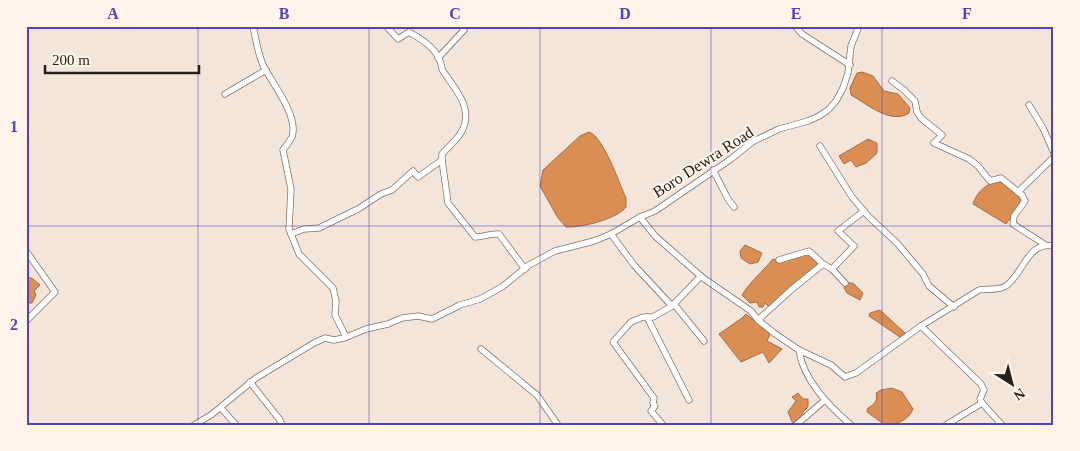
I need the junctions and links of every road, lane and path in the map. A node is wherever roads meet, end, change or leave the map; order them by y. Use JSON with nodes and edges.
{"nodes":[{"id":1,"x":253,"y":26,"type":"edge"},
{"id":2,"x":386,"y":26,"type":"edge"},
{"id":3,"x":461,"y":26,"type":"edge"},
{"id":4,"x":794,"y":26,"type":"edge"},
{"id":5,"x":859,"y":26,"type":"edge"},
{"id":6,"x":438,"y":58,"type":"junction"},
{"id":7,"x":850,"y":65,"type":"junction"},
{"id":8,"x":266,"y":70,"type":"junction"},
{"id":9,"x":892,"y":82,"type":"dead end"},
{"id":10,"x":225,"y":94,"type":"dead end"},
{"id":11,"x":1029,"y":105,"type":"dead end"},
{"id":12,"x":820,"y":146,"type":"dead end"},
{"id":13,"x":1054,"y":153,"type":"edge"},
{"id":14,"x":1054,"y":157,"type":"edge"},
{"id":15,"x":442,"y":160,"type":"junction"},
{"id":16,"x":713,"y":170,"type":"junction"},
{"id":17,"x":1018,"y":192,"type":"junction"},
{"id":18,"x":734,"y":207,"type":"dead end"},
{"id":19,"x":864,"y":211,"type":"junction"},
{"id":20,"x":640,"y":217,"type":"junction"},
{"id":21,"x":291,"y":234,"type":"junction"},
{"id":22,"x":612,"y":234,"type":"junction"},
{"id":23,"x":1044,"y":244,"type":"junction"},
{"id":24,"x":1054,"y":246,"type":"edge"},
{"id":25,"x":26,"y":251,"type":"edge"},
{"id":26,"x":779,"y":260,"type":"dead end"},
{"id":27,"x":823,"y":264,"type":"junction"},
{"id":28,"x":525,"y":269,"type":"junction"},
{"id":29,"x":832,"y":269,"type":"junction"},
{"id":30,"x":701,"y":276,"type":"junction"},
{"id":31,"x":845,"y":282,"type":"dead end"},
{"id":32,"x":673,"y":305,"type":"junction"},
{"id":33,"x":954,"y":307,"type":"junction"},
{"id":34,"x":647,"y":317,"type":"junction"},
{"id":35,"x":26,"y":320,"type":"edge"},
{"id":36,"x":758,"y":320,"type":"junction"},
{"id":37,"x":920,"y":326,"type":"junction"},
{"id":38,"x":346,"y":337,"type":"junction"},
{"id":39,"x":704,"y":341,"type":"dead end"},
{"id":40,"x":481,"y":349,"type":"dead end"},
{"id":41,"x":800,"y":350,"type":"junction"},
{"id":42,"x":250,"y":382,"type":"junction"},
{"id":43,"x":689,"y":400,"type":"dead end"},
{"id":44,"x":825,"y":400,"type":"junction"},
{"id":45,"x":982,"y":403,"type":"junction"},
{"id":46,"x":220,"y":408,"type":"junction"},
{"id":47,"x":194,"y":425,"type":"edge"},
{"id":48,"x":236,"y":425,"type":"edge"},
{"id":49,"x":279,"y":425,"type":"edge"},
{"id":50,"x":558,"y":425,"type":"edge"},
{"id":51,"x":663,"y":425,"type":"edge"},
{"id":52,"x":796,"y":425,"type":"edge"},
{"id":53,"x":851,"y":425,"type":"edge"},
{"id":54,"x":946,"y":425,"type":"edge"},
{"id":55,"x":1002,"y":425,"type":"edge"}],
"edges":[{"from":1,"to":8,"type":"street"},
{"from":2,"to":6,"type":"street"},
{"from":3,"to":6,"type":"street"},
{"from":4,"to":7,"type":"street"},
{"from":5,"to":7,"type":"street","name":"Boro Dewra Road"},
{"from":6,"to":15,"type":"street"},
{"from":7,"to":16,"type":"street","name":"Boro Dewra Road"},
{"from":8,"to":10,"type":"street"},
{"from":8,"to":21,"type":"street"},
{"from":9,"to":17,"type":"street"},
{"from":11,"to":13,"type":"street"},
{"from":12,"to":19,"type":"street"},
{"from":14,"to":17,"type":"street"},
{"from":15,"to":21,"type":"street"},
{"from":15,"to":28,"type":"street"},
{"from":16,"to":18,"type":"street"},
{"from":16,"to":20,"type":"street","name":"Boro Dewra Road"},
{"from":17,"to":23,"type":"street"},
{"from":19,"to":29,"type":"street"},
{"from":19,"to":33,"type":"street"},
{"from":20,"to":22,"type":"street","name":"Boro Dewra Road"},
{"from":20,"to":30,"type":"street"},
{"from":21,"to":38,"type":"street"},
{"from":22,"to":28,"type":"street","name":"Boro Dewra Road"},
{"from":22,"to":32,"type":"street"},
{"from":23,"to":24,"type":"street"},
{"from":23,"to":33,"type":"street"},
{"from":25,"to":35,"type":"street"},
{"from":26,"to":27,"type":"street"},
{"from":27,"to":29,"type":"street"},
{"from":27,"to":36,"type":"street"},
{"from":28,"to":38,"type":"street","name":"Boro Dewra Road"},
{"from":29,"to":31,"type":"street"},
{"from":30,"to":32,"type":"street"},
{"from":30,"to":36,"type":"street"},
{"from":32,"to":34,"type":"street"},
{"from":32,"to":39,"type":"street"},
{"from":33,"to":37,"type":"street"},
{"from":34,"to":43,"type":"street"},
{"from":34,"to":51,"type":"street"},
{"from":36,"to":41,"type":"street"},
{"from":37,"to":41,"type":"street"},
{"from":37,"to":45,"type":"street"},
{"from":38,"to":42,"type":"street","name":"Boro Dewra Road"},
{"from":40,"to":50,"type":"street"},
{"from":41,"to":44,"type":"street"},
{"from":42,"to":46,"type":"street","name":"Boro Dewra Road"},
{"from":42,"to":49,"type":"street"},
{"from":44,"to":52,"type":"street"},
{"from":44,"to":53,"type":"street"},
{"from":45,"to":54,"type":"street"},
{"from":45,"to":55,"type":"street"},
{"from":46,"to":47,"type":"street","name":"Boro Dewra Road"},
{"from":46,"to":48,"type":"street"}]}
